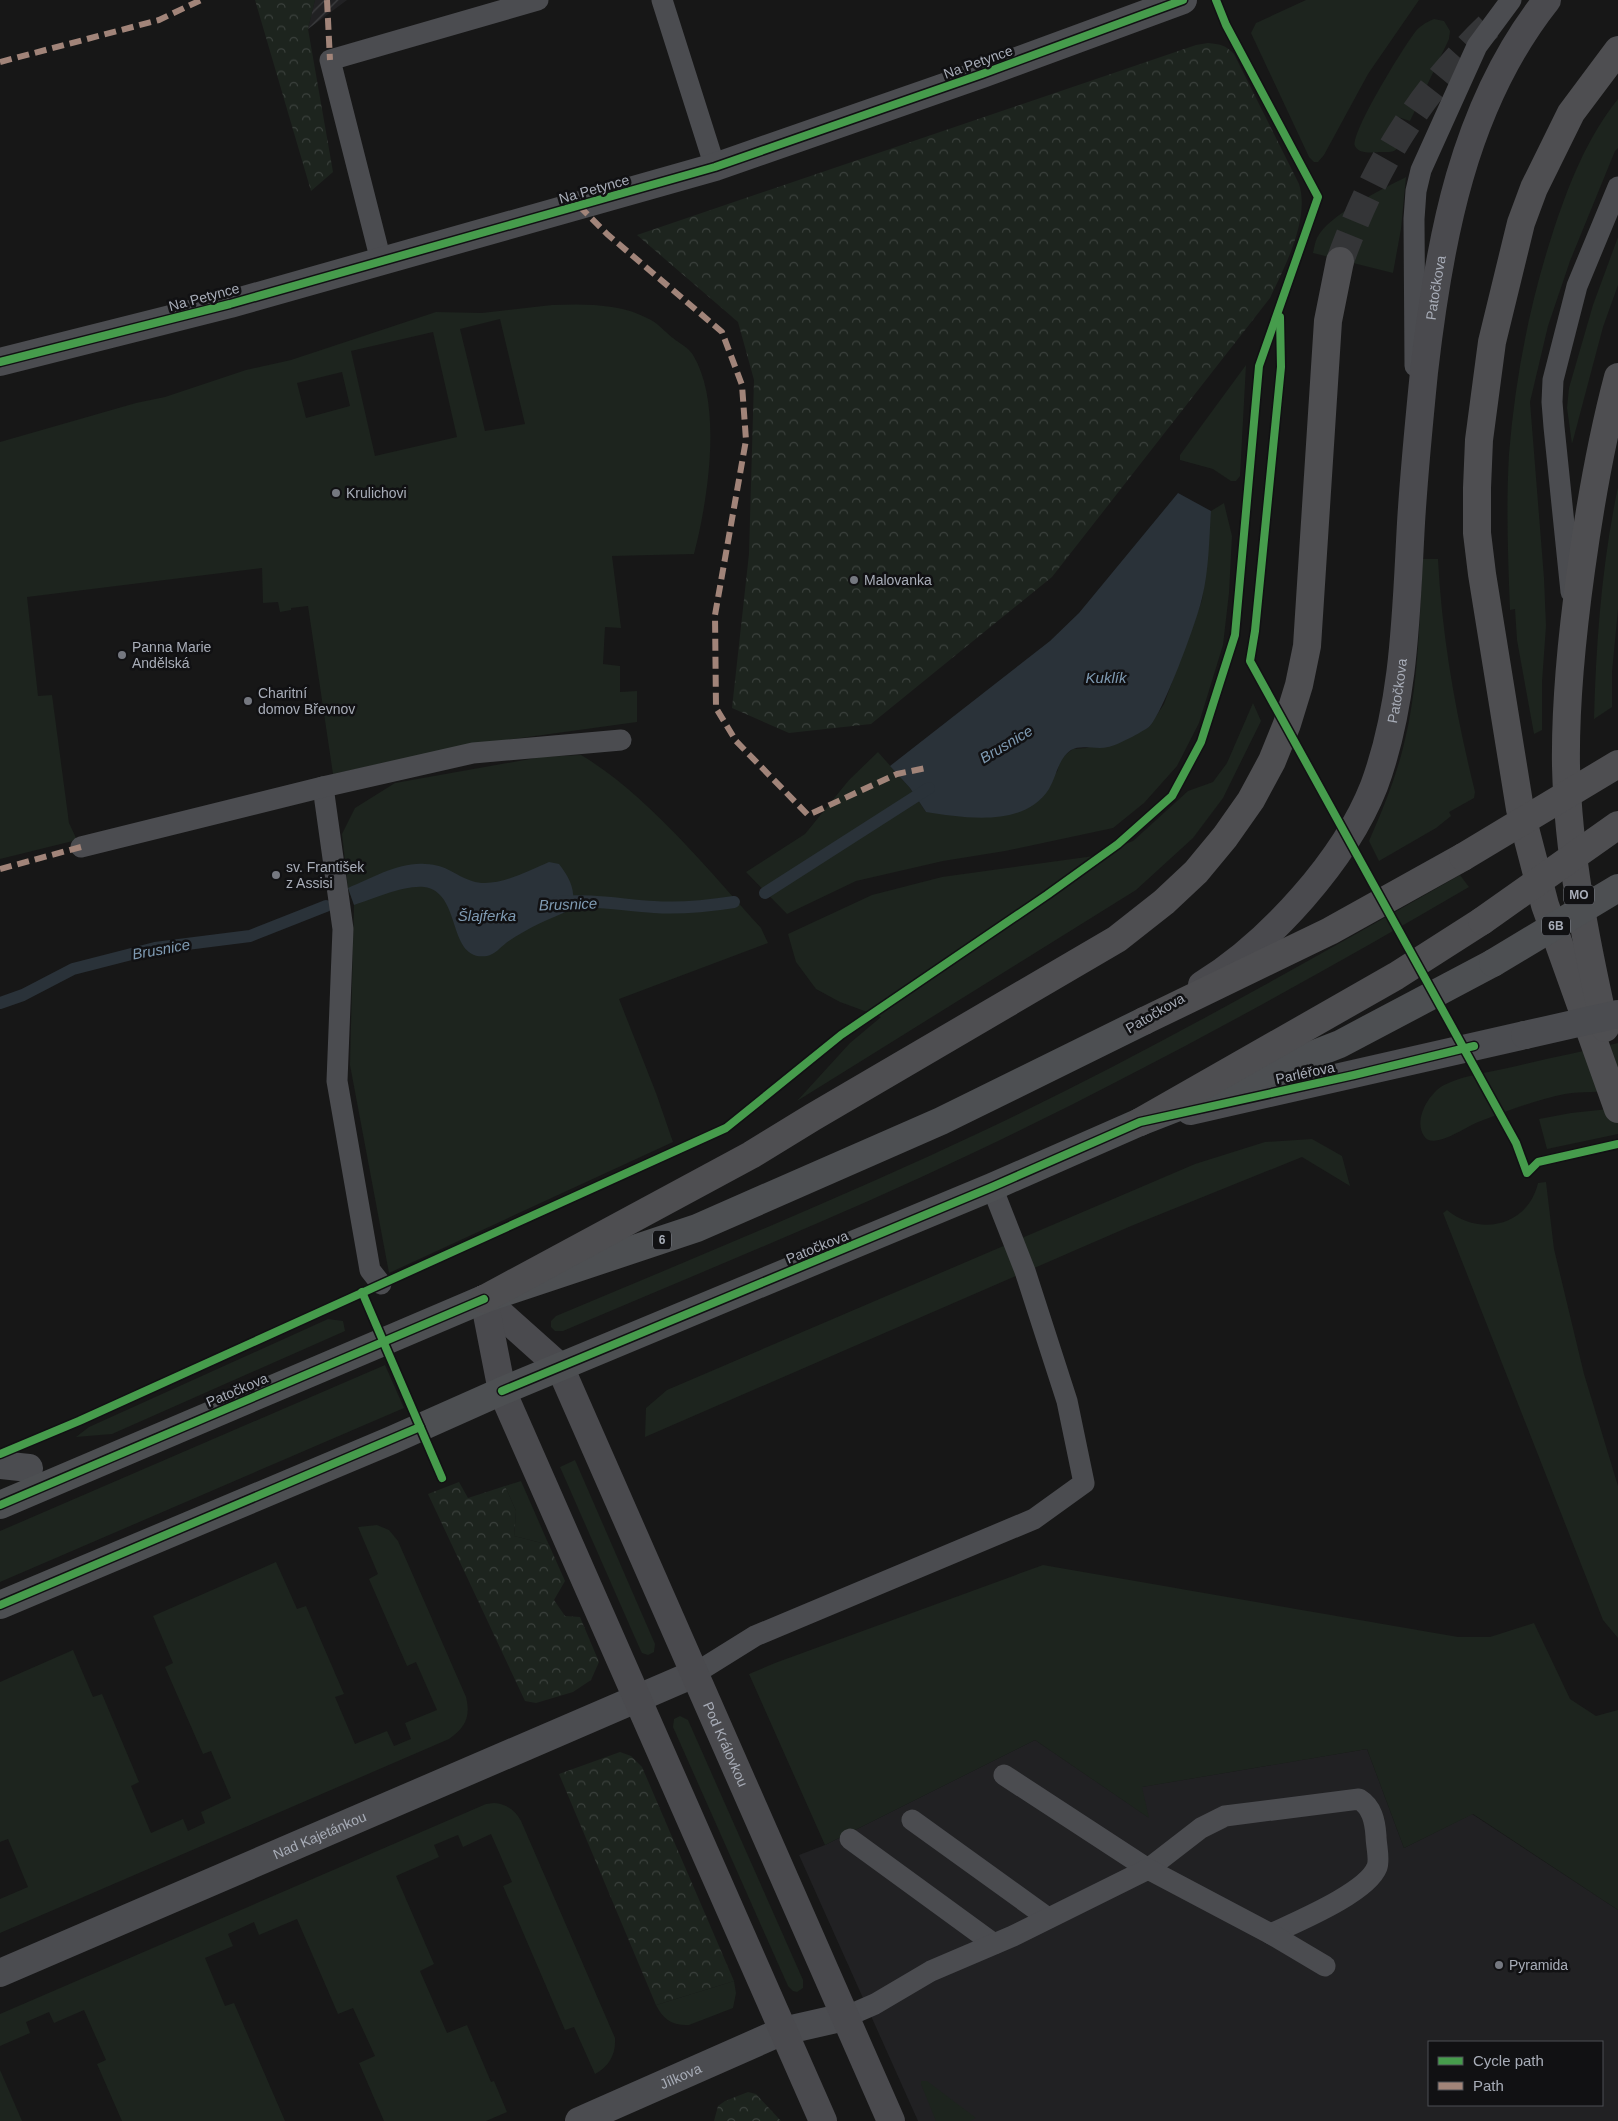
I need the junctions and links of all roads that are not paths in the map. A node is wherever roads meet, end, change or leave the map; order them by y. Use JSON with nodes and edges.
{"nodes":[{"id":1,"x":538,"y":0,"type":"edge"},
{"id":2,"x":662,"y":0,"type":"edge"},
{"id":3,"x":1183,"y":0,"type":"edge"},
{"id":4,"x":1511,"y":0,"type":"edge"},
{"id":5,"x":1547,"y":0,"type":"edge"},
{"id":6,"x":1616,"y":54,"type":"edge"},
{"id":7,"x":715,"y":167,"type":"junction"},
{"id":8,"x":1618,"y":187,"type":"edge"},
{"id":9,"x":381,"y":261,"type":"junction"},
{"id":10,"x":1340,"y":261,"type":"tunnel mouth"},
{"id":11,"x":0,"y":362,"type":"edge"},
{"id":12,"x":1618,"y":377,"type":"edge"},
{"id":13,"x":1415,"y":455,"type":"junction"},
{"id":14,"x":1574,"y":619,"type":"junction"},
{"id":15,"x":621,"y":740,"type":"dead end"},
{"id":16,"x":1618,"y":764,"type":"edge"},
{"id":17,"x":323,"y":787,"type":"junction"},
{"id":18,"x":1618,"y":825,"type":"edge"},
{"id":19,"x":81,"y":847,"type":"dead end"},
{"id":20,"x":1618,"y":888,"type":"edge"},
{"id":21,"x":1618,"y":1014,"type":"edge"},
{"id":22,"x":1144,"y":1021,"type":"junction"},
{"id":23,"x":1618,"y":1084,"type":"edge"},
{"id":24,"x":1618,"y":1109,"type":"edge"},
{"id":25,"x":1140,"y":1122,"type":"junction"},
{"id":26,"x":992,"y":1187,"type":"junction"},
{"id":27,"x":381,"y":1284,"type":"dead end"},
{"id":28,"x":484,"y":1299,"type":"junction"},
{"id":29,"x":560,"y":1368,"type":"junction"},
{"id":30,"x":502,"y":1391,"type":"junction"},
{"id":31,"x":0,"y":1465,"type":"edge"},
{"id":32,"x":29,"y":1468,"type":"dead end"},
{"id":33,"x":0,"y":1506,"type":"edge"},
{"id":34,"x":0,"y":1605,"type":"edge"},
{"id":35,"x":694,"y":1674,"type":"junction"},
{"id":36,"x":638,"y":1699,"type":"junction"},
{"id":37,"x":1004,"y":1775,"type":"dead end"},
{"id":38,"x":912,"y":1820,"type":"dead end"},
{"id":39,"x":850,"y":1839,"type":"dead end"},
{"id":40,"x":1148,"y":1869,"type":"junction"},
{"id":41,"x":1048,"y":1918,"type":"junction"},
{"id":42,"x":1271,"y":1934,"type":"junction"},
{"id":43,"x":994,"y":1944,"type":"junction"},
{"id":44,"x":1325,"y":1966,"type":"dead end"},
{"id":45,"x":0,"y":1973,"type":"edge"},
{"id":46,"x":845,"y":2017,"type":"junction"},
{"id":47,"x":783,"y":2031,"type":"junction"},
{"id":48,"x":579,"y":2121,"type":"edge"},
{"id":49,"x":823,"y":2121,"type":"edge"},
{"id":50,"x":891,"y":2121,"type":"edge"}],
"edges":[{"from":1,"to":9,"type":"lane"},
{"from":2,"to":7,"type":"lane"},
{"from":3,"to":7,"type":"street","name":"Na Petynce"},
{"from":4,"to":13,"type":"lane"},
{"from":5,"to":13,"type":"main road","name":"Patočkova","number":"6"},
{"from":6,"to":24,"type":"highway"},
{"from":7,"to":9,"type":"street","name":"Na Petynce"},
{"from":8,"to":14,"type":"lane"},
{"from":9,"to":11,"type":"street","name":"Na Petynce"},
{"from":10,"to":28,"type":"highway"},
{"from":12,"to":14,"type":"highway","number":"MO"},
{"from":13,"to":22,"type":"main road","name":"Patočkova","number":"6"},
{"from":14,"to":23,"type":"highway","number":"MO"},
{"from":15,"to":17,"type":"lane"},
{"from":16,"to":22,"type":"highway","bridge":true},
{"from":17,"to":19,"type":"lane"},
{"from":17,"to":27,"type":"lane"},
{"from":18,"to":25,"type":"highway","bridge":true},
{"from":20,"to":25,"type":"main road","name":"Patočkova","number":"6B","bridge":true},
{"from":21,"to":25,"type":"street","name":"Parléřova","bridge":true},
{"from":22,"to":28,"type":"main road","name":"Patočkova","number":"6"},
{"from":25,"to":26,"type":"main road","name":"Patočkova"},
{"from":26,"to":29,"type":"main road","name":"Patočkova"},
{"from":26,"to":35,"type":"lane"},
{"from":28,"to":29,"type":"main road"},
{"from":28,"to":30,"type":"main road"},
{"from":28,"to":33,"type":"main road","name":"Patočkova","number":"6"},
{"from":29,"to":30,"type":"main road","name":"Patočkova"},
{"from":29,"to":35,"type":"main road","name":"Pod Královkou"},
{"from":30,"to":34,"type":"main road","name":"Patočkova"},
{"from":30,"to":36,"type":"main road"},
{"from":31,"to":32,"type":"street"},
{"from":35,"to":36,"type":"street","name":"Nad Kajetánkou"},
{"from":35,"to":46,"type":"main road","name":"Pod Královkou"},
{"from":36,"to":45,"type":"street","name":"Nad Kajetánkou"},
{"from":36,"to":47,"type":"main road"},
{"from":37,"to":40,"type":"lane"},
{"from":38,"to":41,"type":"lane"},
{"from":39,"to":43,"type":"lane"},
{"from":40,"to":41,"type":"lane"},
{"from":40,"to":42,"type":"lane"},
{"from":40,"to":42,"type":"lane"},
{"from":41,"to":43,"type":"lane"},
{"from":42,"to":44,"type":"lane"},
{"from":43,"to":46,"type":"lane"},
{"from":46,"to":47,"type":"street","name":"Jílkova"},
{"from":46,"to":50,"type":"main road","name":"Pod Královkou"},
{"from":47,"to":48,"type":"street","name":"Jílkova"},
{"from":47,"to":49,"type":"main road"}]}
